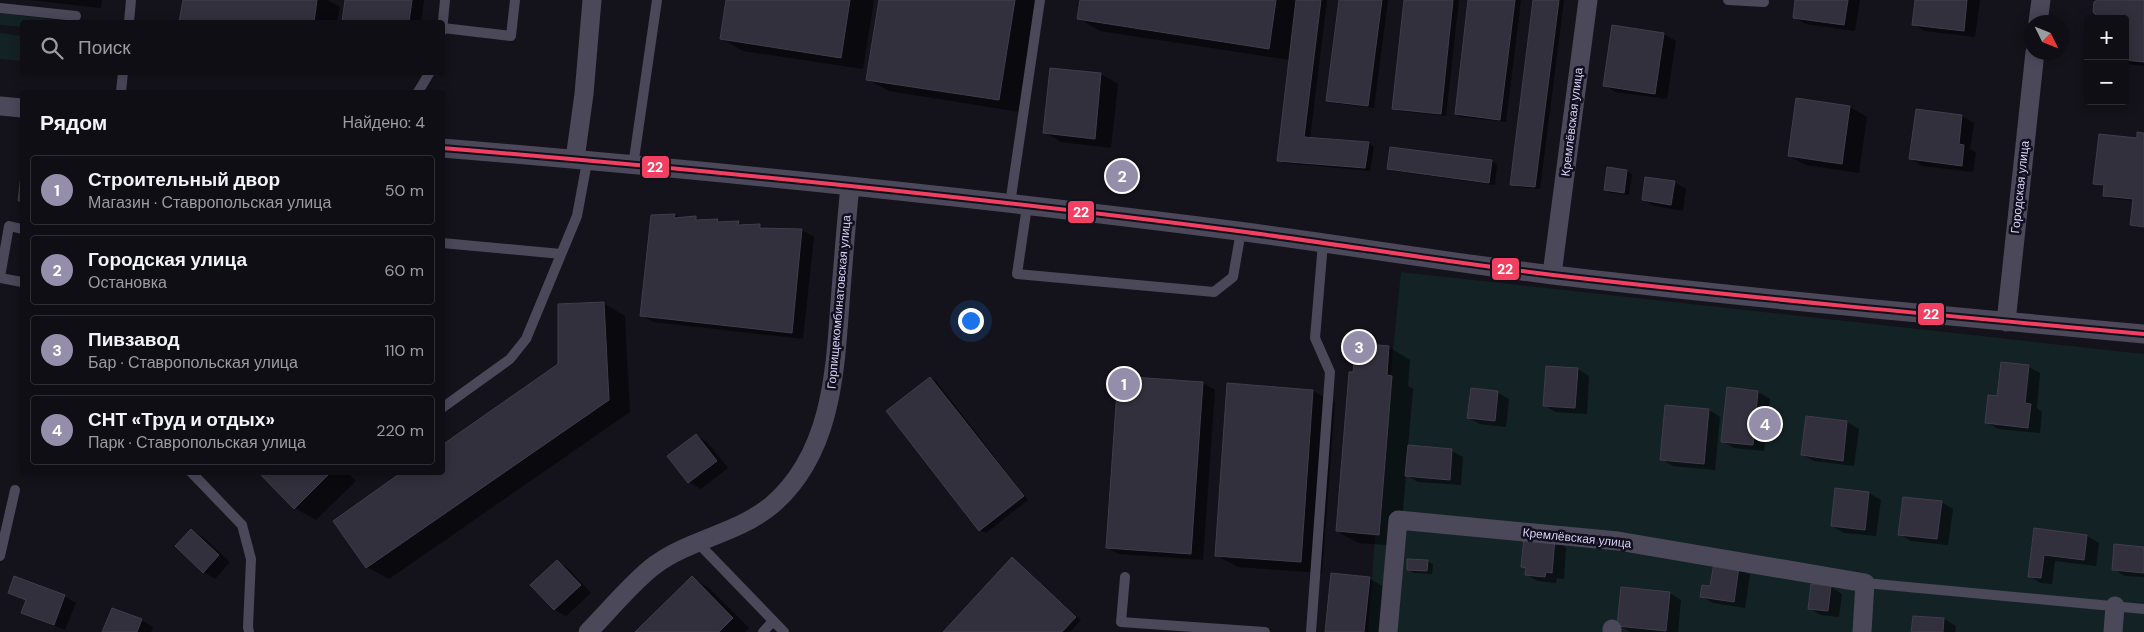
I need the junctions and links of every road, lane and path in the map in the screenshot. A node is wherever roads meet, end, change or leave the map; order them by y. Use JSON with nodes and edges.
{"nodes":[{"id":1,"x":131,"y":0,"type":"edge"},
{"id":2,"x":445,"y":0,"type":"edge"},
{"id":3,"x":516,"y":0,"type":"edge"},
{"id":4,"x":592,"y":0,"type":"edge"},
{"id":5,"x":656,"y":0,"type":"edge"},
{"id":6,"x":1040,"y":0,"type":"edge"},
{"id":7,"x":1588,"y":0,"type":"edge"},
{"id":8,"x":1728,"y":0,"type":"edge"},
{"id":9,"x":2041,"y":0,"type":"edge"},
{"id":10,"x":1764,"y":2,"type":"dead end"},
{"id":11,"x":0,"y":8,"type":"edge"},
{"id":12,"x":2039,"y":15,"type":"edge"},
{"id":13,"x":76,"y":16,"type":"dead end"},
{"id":14,"x":129,"y":20,"type":"edge"},
{"id":15,"x":444,"y":20,"type":"edge"},
{"id":16,"x":445,"y":30,"type":"edge"},
{"id":17,"x":2034,"y":60,"type":"edge"},
{"id":18,"x":123,"y":75,"type":"edge"},
{"id":19,"x":428,"y":75,"type":"edge"},
{"id":20,"x":121,"y":90,"type":"edge"},
{"id":21,"x":419,"y":90,"type":"edge"},
{"id":22,"x":0,"y":106,"type":"edge"},
{"id":23,"x":20,"y":108,"type":"edge"},
{"id":24,"x":445,"y":148,"type":"edge"},
{"id":25,"x":581,"y":160,"type":"junction"},
{"id":26,"x":633,"y":166,"type":"junction"},
{"id":27,"x":850,"y":186,"type":"junction"},
{"id":28,"x":1018,"y":205,"type":"junction"},
{"id":29,"x":20,"y":228,"type":"edge"},
{"id":30,"x":1241,"y":231,"type":"junction"},
{"id":31,"x":445,"y":242,"type":"edge"},
{"id":32,"x":1323,"y":243,"type":"junction"},
{"id":33,"x":561,"y":254,"type":"junction"},
{"id":34,"x":1552,"y":274,"type":"junction"},
{"id":35,"x":0,"y":278,"type":"edge"},
{"id":36,"x":20,"y":282,"type":"edge"},
{"id":37,"x":2006,"y":322,"type":"junction"},
{"id":38,"x":2144,"y":334,"type":"edge"},
{"id":39,"x":445,"y":406,"type":"edge"},
{"id":40,"x":194,"y":475,"type":"edge"},
{"id":41,"x":15,"y":490,"type":"dead end"},
{"id":42,"x":698,"y":544,"type":"junction"},
{"id":43,"x":0,"y":556,"type":"edge"},
{"id":44,"x":1125,"y":577,"type":"dead end"},
{"id":45,"x":1865,"y":583,"type":"junction"},
{"id":46,"x":2115,"y":606,"type":"junction"},
{"id":47,"x":2144,"y":609,"type":"edge"},
{"id":48,"x":773,"y":621,"type":"junction"},
{"id":49,"x":249,"y":632,"type":"edge"},
{"id":50,"x":588,"y":632,"type":"edge"},
{"id":51,"x":763,"y":632,"type":"edge"},
{"id":52,"x":784,"y":632,"type":"edge"},
{"id":53,"x":1265,"y":632,"type":"edge"},
{"id":54,"x":1311,"y":632,"type":"edge"},
{"id":55,"x":1388,"y":632,"type":"edge"},
{"id":56,"x":1862,"y":632,"type":"edge"},
{"id":57,"x":2113,"y":632,"type":"edge"}],
"edges":[{"from":1,"to":14,"type":"lane"},
{"from":2,"to":15,"type":"lane"},
{"from":3,"to":16,"type":"lane"},
{"from":4,"to":25,"type":"street"},
{"from":5,"to":26,"type":"lane"},
{"from":6,"to":28,"type":"lane"},
{"from":7,"to":34,"type":"street","name":"Кремлёвская улица"},
{"from":8,"to":10,"type":"lane"},
{"from":9,"to":12,"type":"street"},
{"from":11,"to":13,"type":"lane"},
{"from":17,"to":37,"type":"street","name":"Городская улица"},
{"from":18,"to":20,"type":"lane"},
{"from":19,"to":21,"type":"lane"},
{"from":22,"to":23,"type":"street"},
{"from":24,"to":25,"type":"street"},
{"from":25,"to":26,"type":"street"},
{"from":25,"to":33,"type":"lane"},
{"from":26,"to":27,"type":"street"},
{"from":27,"to":28,"type":"street"},
{"from":27,"to":42,"type":"street","name":"Горпищекомбинатовская улица"},
{"from":28,"to":30,"type":"street"},
{"from":28,"to":30,"type":"lane"},
{"from":29,"to":35,"type":"lane"},
{"from":30,"to":32,"type":"street"},
{"from":31,"to":33,"type":"lane"},
{"from":32,"to":34,"type":"street"},
{"from":32,"to":54,"type":"lane"},
{"from":33,"to":39,"type":"lane"},
{"from":34,"to":37,"type":"street"},
{"from":35,"to":36,"type":"lane"},
{"from":37,"to":38,"type":"street"},
{"from":40,"to":49,"type":"lane"},
{"from":41,"to":43,"type":"lane"},
{"from":42,"to":48,"type":"lane"},
{"from":42,"to":50,"type":"street","name":"Горпищекомбинатовская улица"},
{"from":44,"to":53,"type":"lane"},
{"from":45,"to":46,"type":"lane"},
{"from":45,"to":55,"type":"street","name":"Кремлёвская улица"},
{"from":45,"to":56,"type":"street"},
{"from":46,"to":47,"type":"lane"},
{"from":46,"to":57,"type":"street"},
{"from":48,"to":51,"type":"lane"},
{"from":48,"to":52,"type":"lane"}]}
